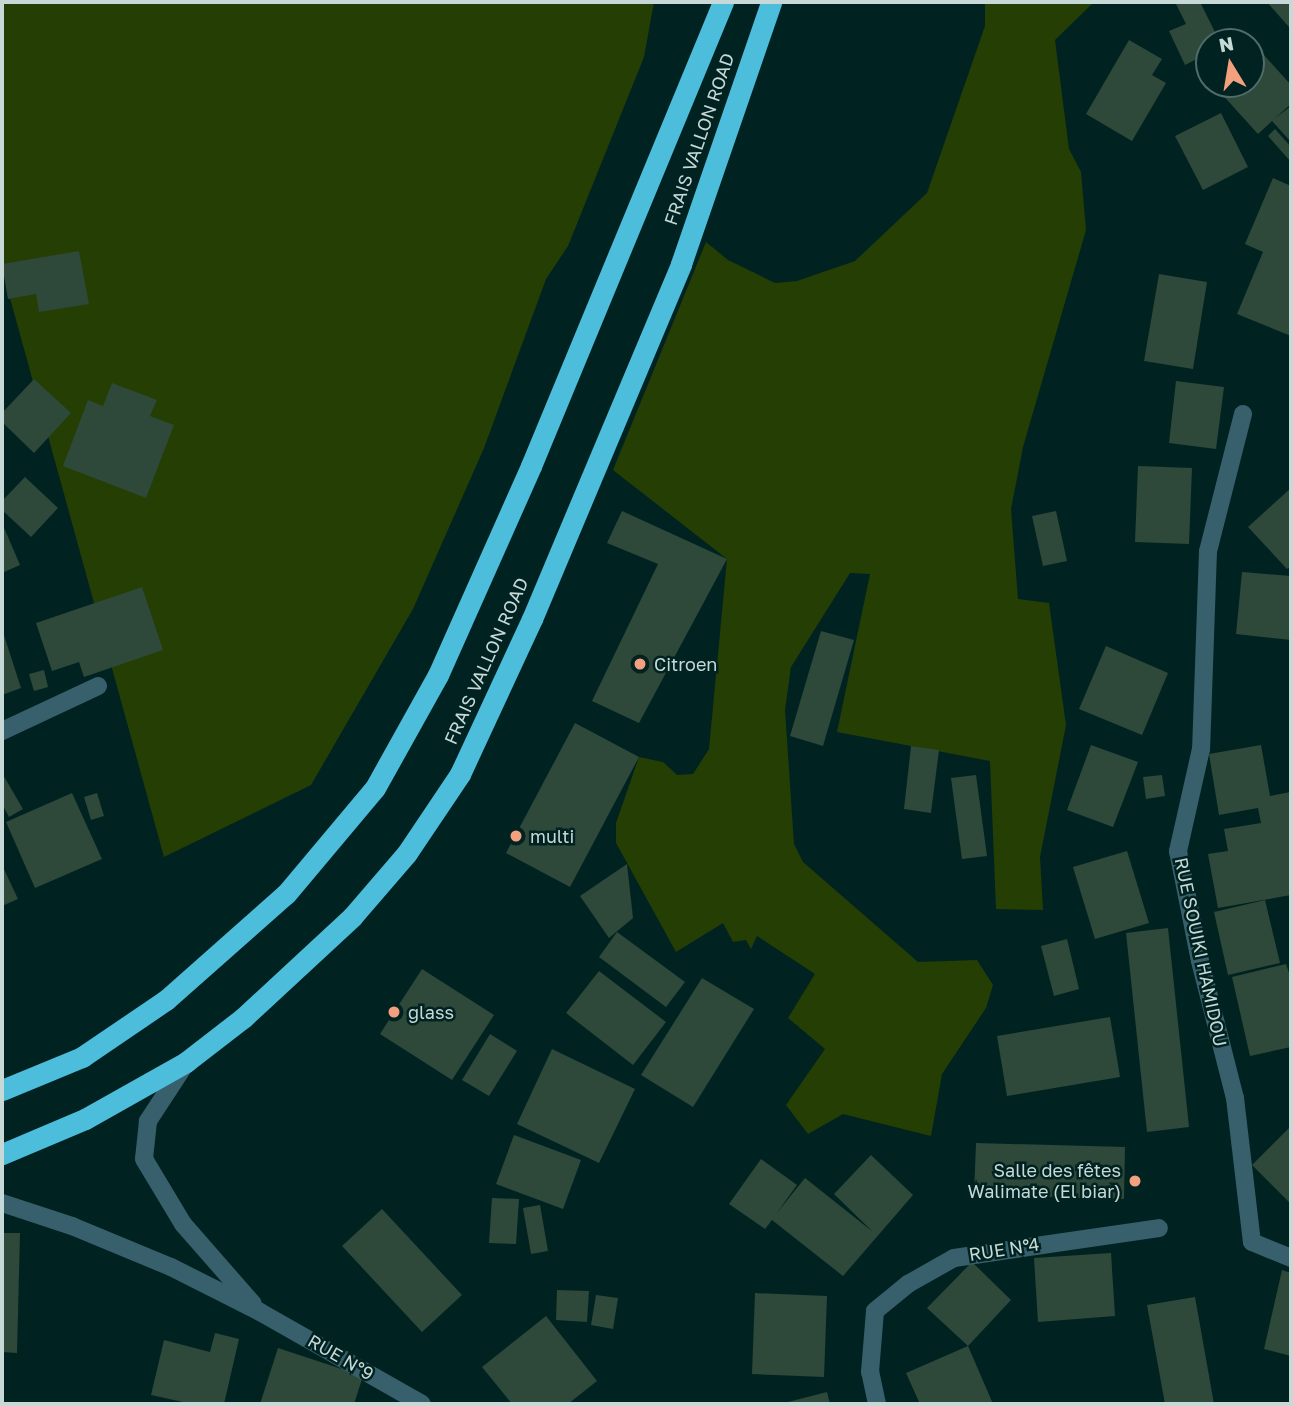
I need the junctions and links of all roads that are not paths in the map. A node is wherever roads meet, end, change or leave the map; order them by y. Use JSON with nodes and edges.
{"nodes":[{"id":1,"x":723,"y":2,"type":"edge"},
{"id":2,"x":771,"y":2,"type":"edge"},
{"id":3,"x":1243,"y":414,"type":"dead end"},
{"id":4,"x":98,"y":687,"type":"dead end"},
{"id":5,"x":2,"y":731,"type":"edge"},
{"id":6,"x":186,"y":1062,"type":"junction"},
{"id":7,"x":2,"y":1090,"type":"edge"},
{"id":8,"x":2,"y":1154,"type":"edge"},
{"id":9,"x":2,"y":1203,"type":"edge"},
{"id":10,"x":1159,"y":1228,"type":"dead end"},
{"id":11,"x":1291,"y":1258,"type":"edge"},
{"id":12,"x":260,"y":1312,"type":"junction"},
{"id":13,"x":422,"y":1404,"type":"edge"},
{"id":14,"x":877,"y":1404,"type":"edge"}],
"edges":[{"from":1,"to":7,"type":"highway","name":"FRAIS VALLON ROAD"},
{"from":2,"to":6,"type":"highway","name":"FRAIS VALLON ROAD"},
{"from":3,"to":11,"type":"street","name":"RUE SOUIKI HAMIDOU"},
{"from":4,"to":5,"type":"street"},
{"from":6,"to":8,"type":"highway","name":"FRAIS VALLON ROAD"},
{"from":6,"to":12,"type":"street"},
{"from":9,"to":12,"type":"street","name":"RUE N°9"},
{"from":10,"to":14,"type":"street","name":"RUE N°4"},
{"from":12,"to":13,"type":"street","name":"RUE N°9"}]}
